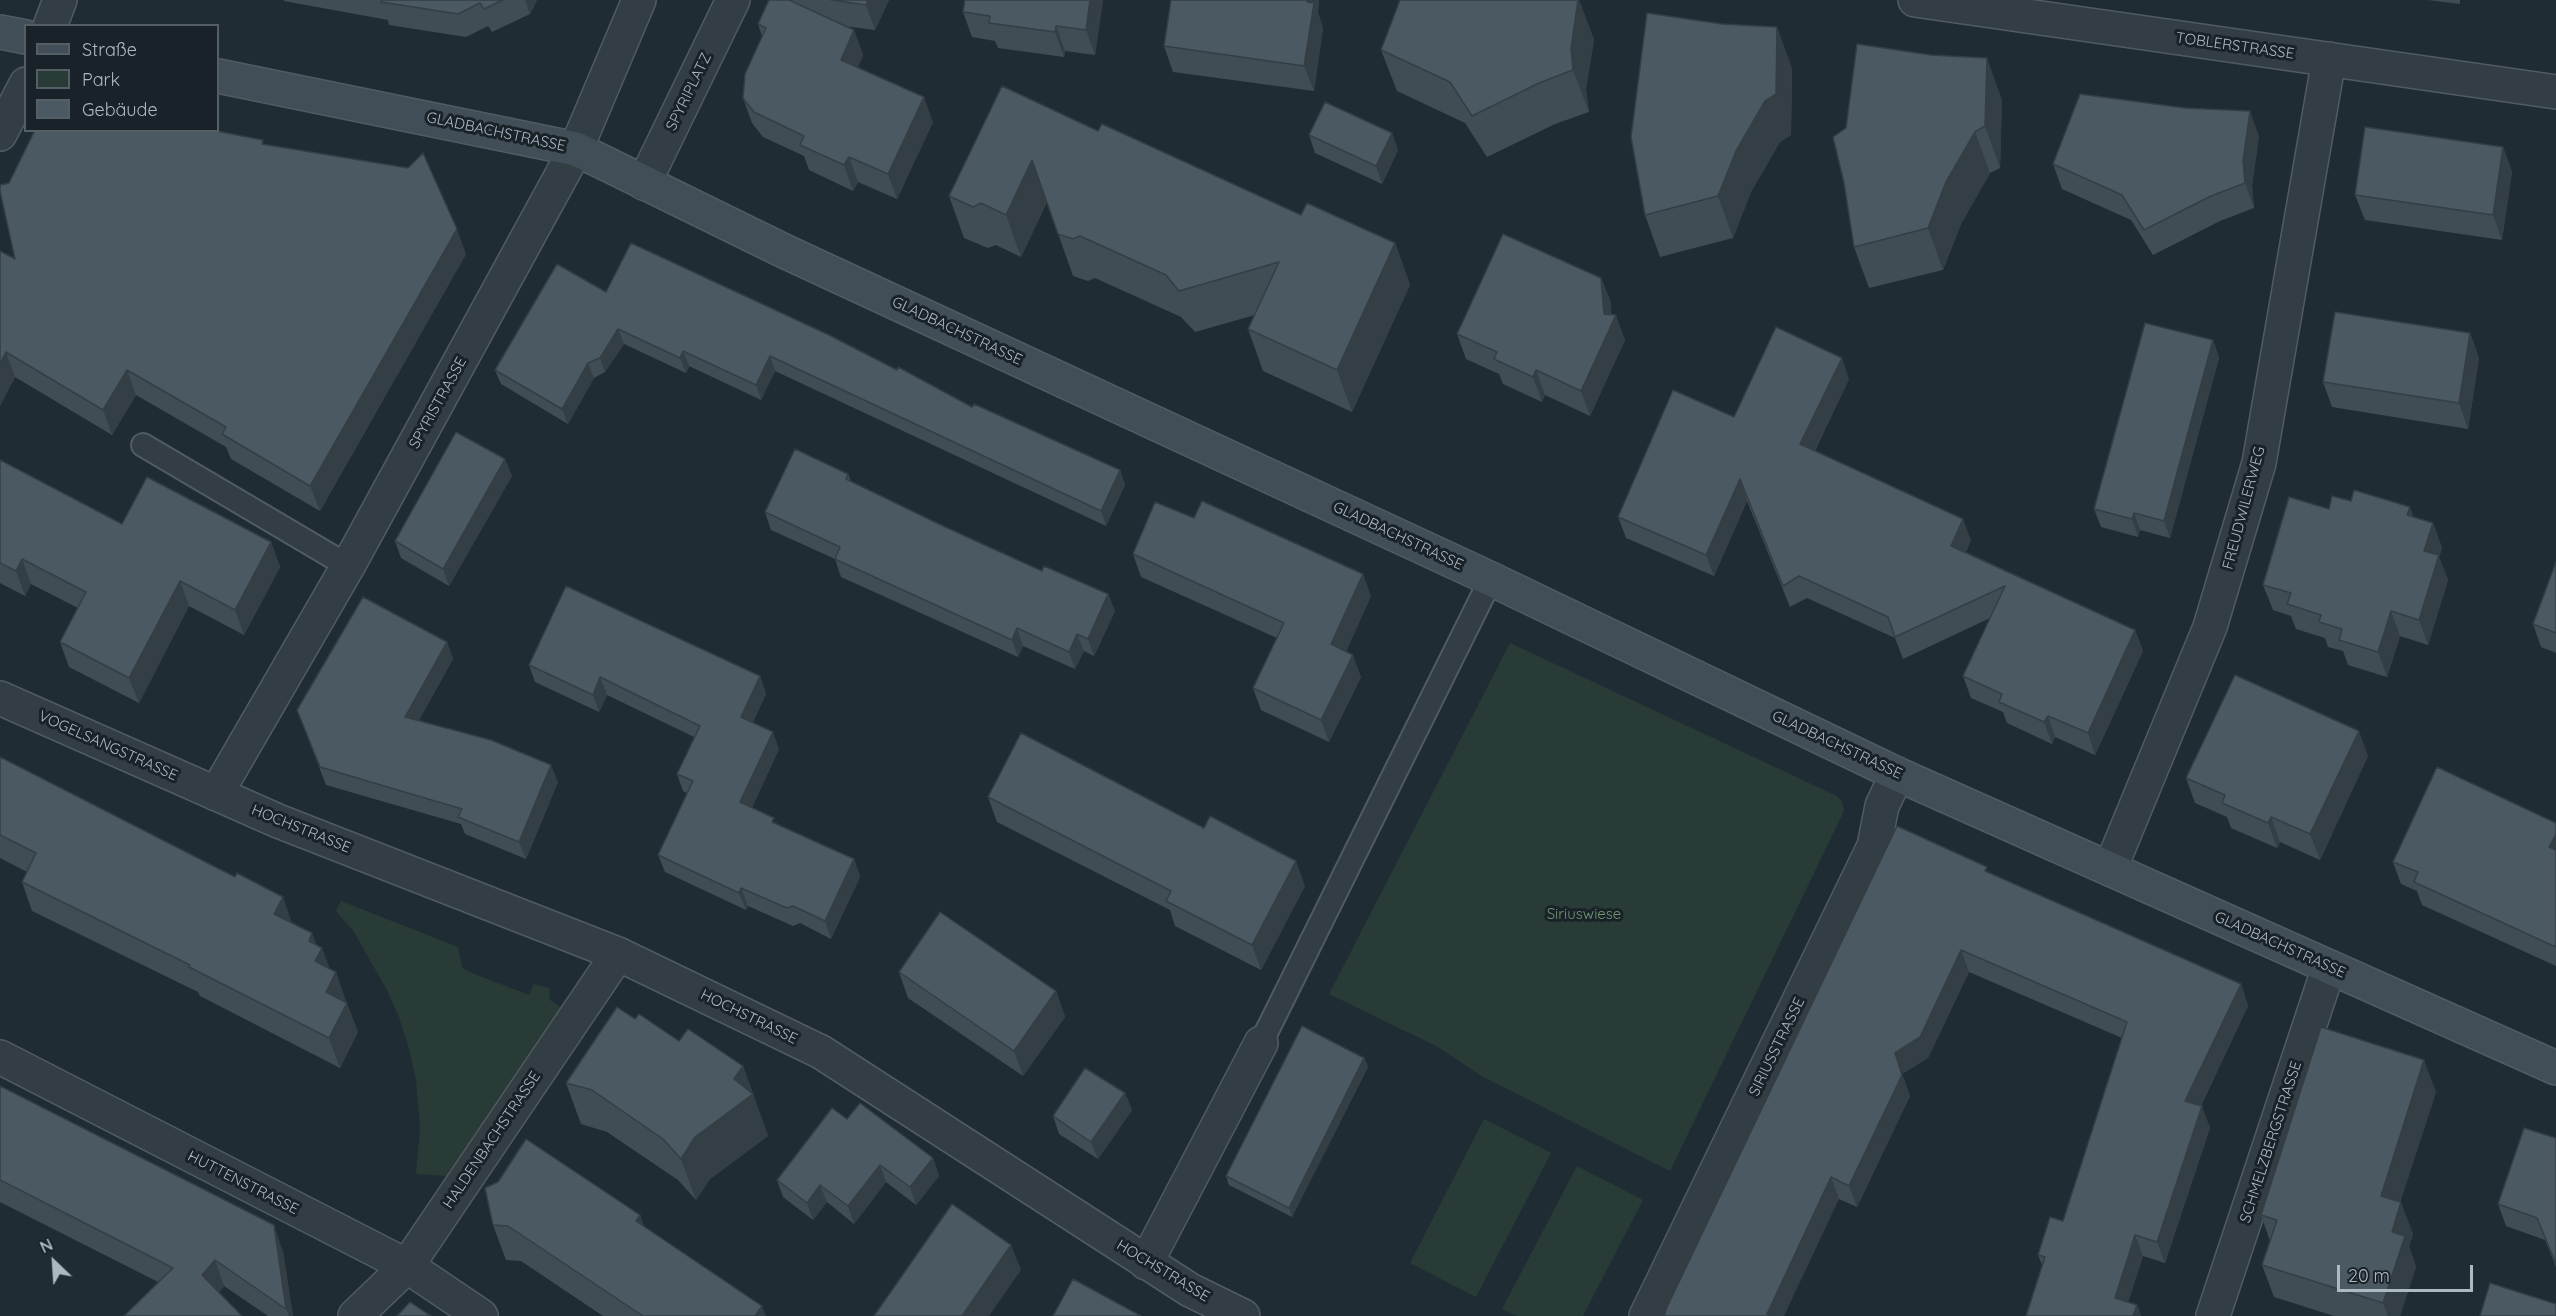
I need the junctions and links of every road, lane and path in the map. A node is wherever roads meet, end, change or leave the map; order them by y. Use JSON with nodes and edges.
{"nodes":[{"id":1,"x":60,"y":0,"type":"edge"},
{"id":2,"x":639,"y":0,"type":"edge"},
{"id":3,"x":733,"y":0,"type":"edge"},
{"id":4,"x":1915,"y":0,"type":"edge"},
{"id":5,"x":51,"y":24,"type":"edge"},
{"id":6,"x":0,"y":32,"type":"edge"},
{"id":7,"x":24,"y":37,"type":"edge"},
{"id":8,"x":2329,"y":59,"type":"junction"},
{"id":9,"x":219,"y":76,"type":"edge"},
{"id":10,"x":24,"y":88,"type":"edge"},
{"id":11,"x":2556,"y":92,"type":"edge"},
{"id":12,"x":0,"y":134,"type":"edge"},
{"id":13,"x":576,"y":149,"type":"junction"},
{"id":14,"x":644,"y":183,"type":"junction"},
{"id":15,"x":143,"y":445,"type":"dead end"},
{"id":16,"x":348,"y":566,"type":"junction"},
{"id":17,"x":1491,"y":579,"type":"junction"},
{"id":18,"x":0,"y":698,"type":"edge"},
{"id":19,"x":1898,"y":774,"type":"junction"},
{"id":20,"x":216,"y":795,"type":"junction"},
{"id":21,"x":2110,"y":869,"type":"junction"},
{"id":22,"x":618,"y":954,"type":"junction"},
{"id":23,"x":2329,"y":967,"type":"junction"},
{"id":24,"x":1261,"y":1043,"type":"joint"},
{"id":25,"x":0,"y":1057,"type":"edge"},
{"id":26,"x":2556,"y":1068,"type":"edge"},
{"id":27,"x":1146,"y":1263,"type":"junction"},
{"id":28,"x":407,"y":1266,"type":"junction"},
{"id":29,"x":355,"y":1316,"type":"edge"},
{"id":30,"x":482,"y":1316,"type":"edge"},
{"id":31,"x":1243,"y":1316,"type":"edge"},
{"id":32,"x":1646,"y":1316,"type":"edge"},
{"id":33,"x":2212,"y":1316,"type":"edge"}],
"edges":[{"from":1,"to":5,"type":"street"},
{"from":2,"to":13,"type":"street","name":"SPYRISTRASSE"},
{"from":3,"to":14,"type":"street","name":"SPYRIPLATZ"},
{"from":4,"to":8,"type":"street","name":"TOBLERSTRASSE"},
{"from":6,"to":7,"type":"street"},
{"from":8,"to":11,"type":"street","name":"TOBLERSTRASSE"},
{"from":8,"to":21,"type":"street","name":"FREUDWILERWEG"},
{"from":9,"to":13,"type":"street","name":"GLADBACHSTRASSE"},
{"from":10,"to":12,"type":"street"},
{"from":13,"to":14,"type":"street","name":"GLADBACHSTRASSE"},
{"from":13,"to":16,"type":"street","name":"SPYRISTRASSE"},
{"from":14,"to":17,"type":"street","name":"GLADBACHSTRASSE"},
{"from":15,"to":16,"type":"lane"},
{"from":16,"to":20,"type":"street","name":"SPYRISTRASSE"},
{"from":17,"to":19,"type":"street","name":"GLADBACHSTRASSE"},
{"from":17,"to":24,"type":"lane"},
{"from":18,"to":20,"type":"street","name":"VOGELSANGSTRASSE"},
{"from":19,"to":21,"type":"street","name":"GLADBACHSTRASSE"},
{"from":19,"to":32,"type":"street","name":"SIRIUSSTRASSE"},
{"from":20,"to":22,"type":"street","name":"HOCHSTRASSE"},
{"from":21,"to":23,"type":"street","name":"GLADBACHSTRASSE"},
{"from":22,"to":27,"type":"street","name":"HOCHSTRASSE"},
{"from":22,"to":28,"type":"street","name":"HALDENBACHSTRASSE"},
{"from":23,"to":26,"type":"street","name":"GLADBACHSTRASSE"},
{"from":23,"to":33,"type":"street","name":"SCHMELZBERGSTRASSE"},
{"from":24,"to":27,"type":"street"},
{"from":25,"to":28,"type":"street","name":"HUTTENSTRASSE"},
{"from":27,"to":31,"type":"street","name":"HOCHSTRASSE"},
{"from":28,"to":29,"type":"street","name":"HALDENBACHSTRASSE"},
{"from":28,"to":30,"type":"street","name":"HUTTENSTRASSE"}]}
